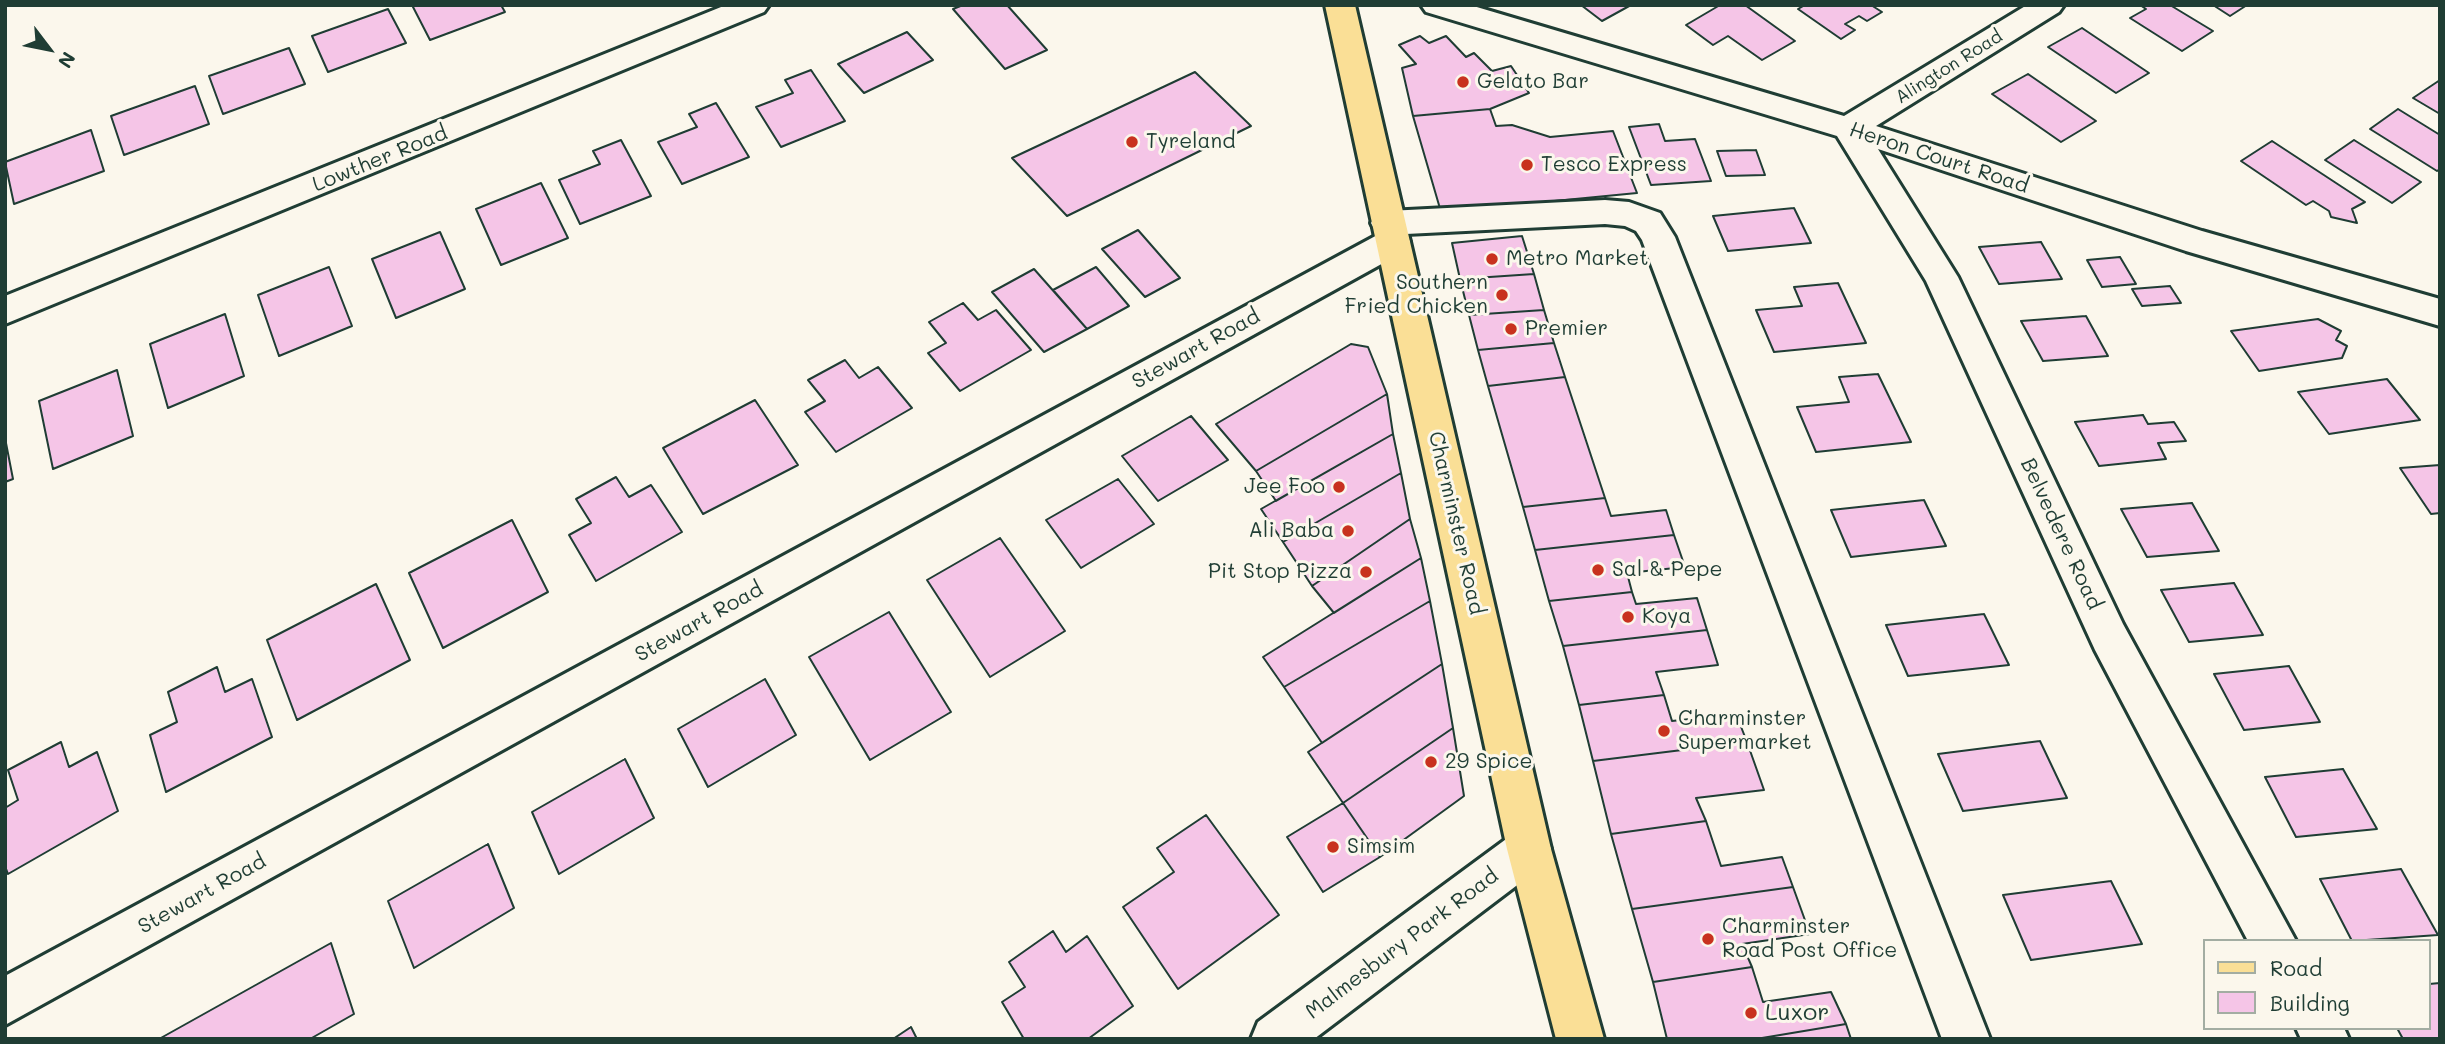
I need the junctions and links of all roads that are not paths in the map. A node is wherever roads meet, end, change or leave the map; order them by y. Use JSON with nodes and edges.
{"nodes":[{"id":1,"x":754,"y":5,"type":"edge"},
{"id":2,"x":1340,"y":5,"type":"edge"},
{"id":3,"x":1436,"y":5,"type":"edge"},
{"id":4,"x":2049,"y":5,"type":"edge"},
{"id":5,"x":1849,"y":128,"type":"junction"},
{"id":6,"x":1391,"y":232,"type":"junction"},
{"id":7,"x":5,"y":311,"type":"edge"},
{"id":8,"x":2437,"y":311,"type":"edge"},
{"id":9,"x":1529,"y":849,"type":"junction"},
{"id":10,"x":2272,"y":939,"type":"edge"},
{"id":11,"x":5,"y":1002,"type":"edge"},
{"id":12,"x":1275,"y":1039,"type":"edge"},
{"id":13,"x":1580,"y":1039,"type":"edge"},
{"id":14,"x":1966,"y":1039,"type":"edge"}],
"edges":[{"from":1,"to":7,"type":"street","name":"Lowther Road"},
{"from":2,"to":6,"type":"main road","name":"Charminster Road"},
{"from":3,"to":5,"type":"street","name":"Heron Court Road"},
{"from":4,"to":5,"type":"street","name":"Alington Road"},
{"from":5,"to":8,"type":"street","name":"Heron Court Road"},
{"from":5,"to":10,"type":"street","name":"Belvedere Road"},
{"from":6,"to":9,"type":"main road","name":"Charminster Road"},
{"from":6,"to":11,"type":"street","name":"Stewart Road"},
{"from":6,"to":14,"type":"street"},
{"from":9,"to":12,"type":"street","name":"Malmesbury Park Road"},
{"from":9,"to":13,"type":"main road","name":"Charminster Road"}]}
